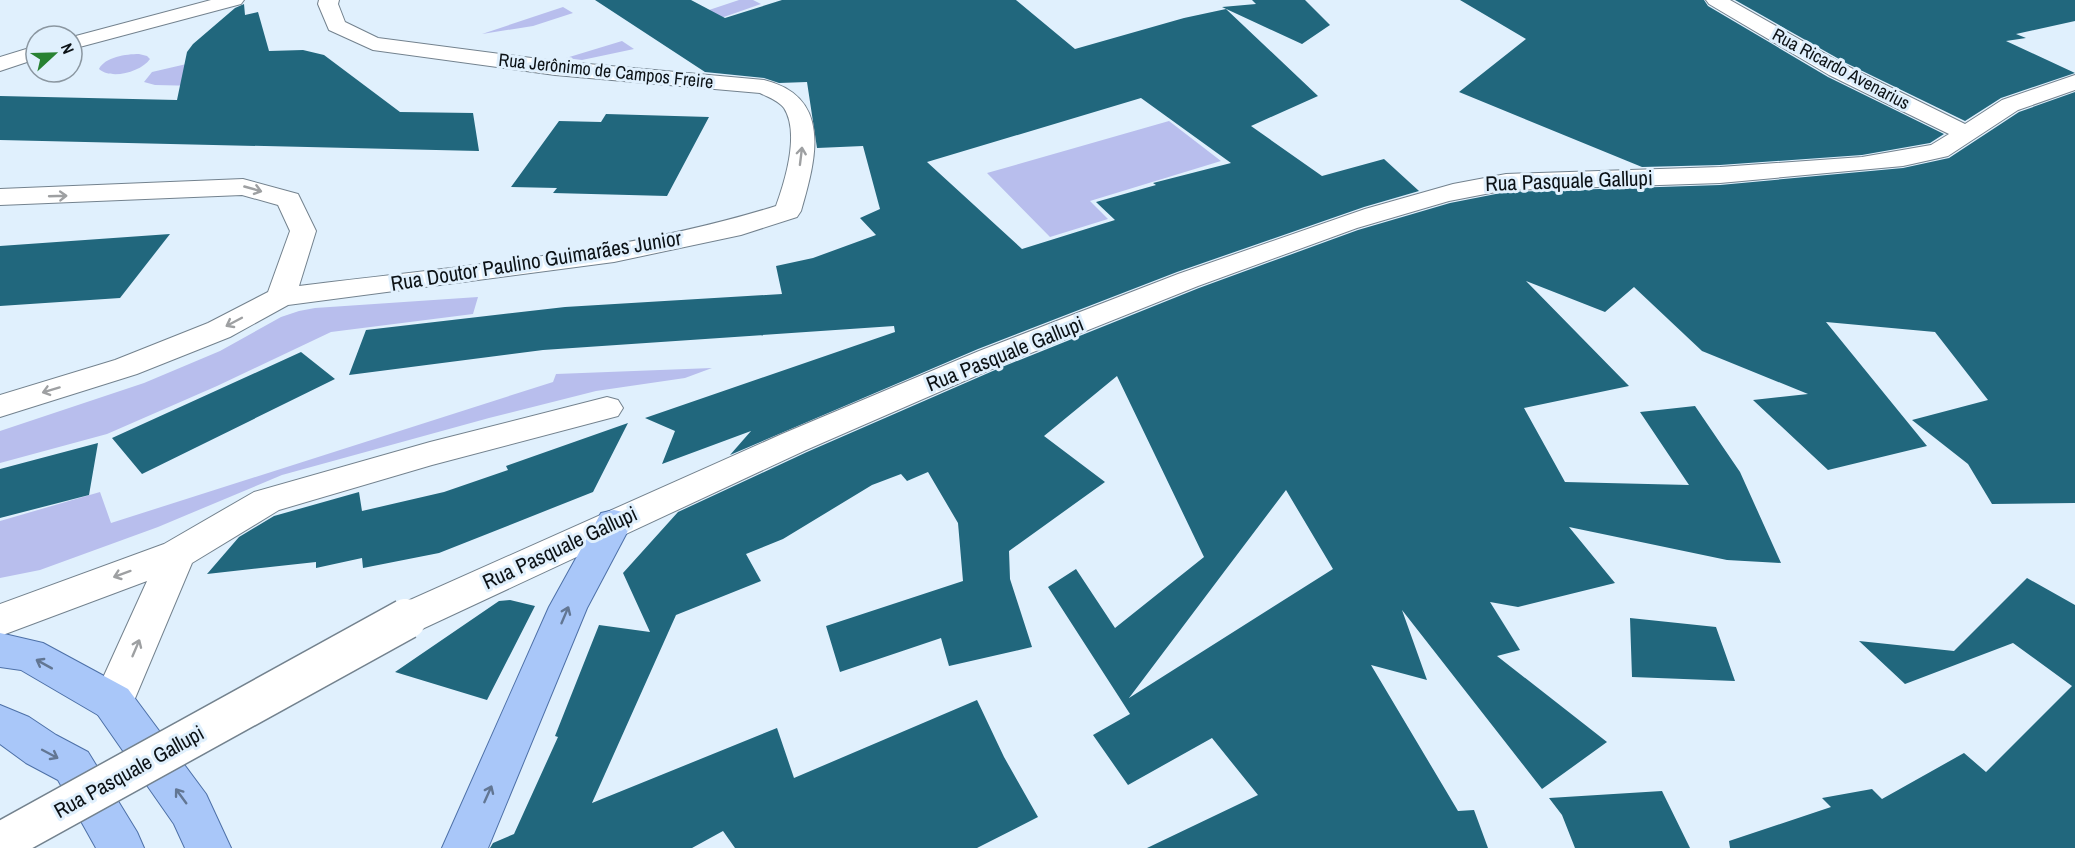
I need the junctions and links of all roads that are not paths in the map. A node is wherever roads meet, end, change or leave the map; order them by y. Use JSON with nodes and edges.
{"nodes":[{"id":1,"x":234,"y":0,"type":"edge"},
{"id":2,"x":329,"y":0,"type":"edge"},
{"id":3,"x":1716,"y":0,"type":"edge"},
{"id":4,"x":84,"y":40,"type":"edge"},
{"id":5,"x":24,"y":56,"type":"edge"},
{"id":6,"x":0,"y":64,"type":"edge"},
{"id":7,"x":2075,"y":82,"type":"edge"},
{"id":8,"x":1967,"y":134,"type":"junction"},
{"id":9,"x":0,"y":197,"type":"edge"},
{"id":10,"x":789,"y":210,"type":"joint"},
{"id":11,"x":281,"y":297,"type":"junction"},
{"id":12,"x":0,"y":406,"type":"edge"},
{"id":13,"x":608,"y":408,"type":"dead end"},
{"id":14,"x":614,"y":523,"type":"junction"},
{"id":15,"x":177,"y":554,"type":"junction"},
{"id":16,"x":0,"y":620,"type":"edge"},
{"id":17,"x":0,"y":651,"type":"edge"},
{"id":18,"x":113,"y":702,"type":"junction"},
{"id":19,"x":0,"y":724,"type":"edge"},
{"id":20,"x":0,"y":843,"type":"edge"},
{"id":21,"x":122,"y":848,"type":"edge"},
{"id":22,"x":208,"y":848,"type":"edge"},
{"id":23,"x":465,"y":848,"type":"edge"}],
"edges":[{"from":1,"to":4,"type":"street"},
{"from":10,"to":2,"type":"street","name":"Rua Jerônimo de Campos Freire","one_way":true},
{"from":3,"to":8,"type":"street","name":"Rua Ricardo Avenarius"},
{"from":5,"to":6,"type":"street"},
{"from":7,"to":8,"type":"street","name":"Rua Pasquale Gallupi"},
{"from":8,"to":14,"type":"street","name":"Rua Pasquale Gallupi"},
{"from":9,"to":11,"type":"street","one_way":true},
{"from":10,"to":11,"type":"street","name":"Rua Doutor Paulino Guimarães Junior"},
{"from":11,"to":12,"type":"street","one_way":true},
{"from":13,"to":15,"type":"street"},
{"from":14,"to":20,"type":"street","name":"Rua Pasquale Gallupi","bridge":true},
{"from":23,"to":14,"type":"main road","one_way":true},
{"from":15,"to":16,"type":"street","one_way":true},
{"from":18,"to":15,"type":"street","one_way":true},
{"from":18,"to":17,"type":"main road","one_way":true},
{"from":22,"to":18,"type":"main road","one_way":true},
{"from":19,"to":21,"type":"main road","one_way":true}]}
